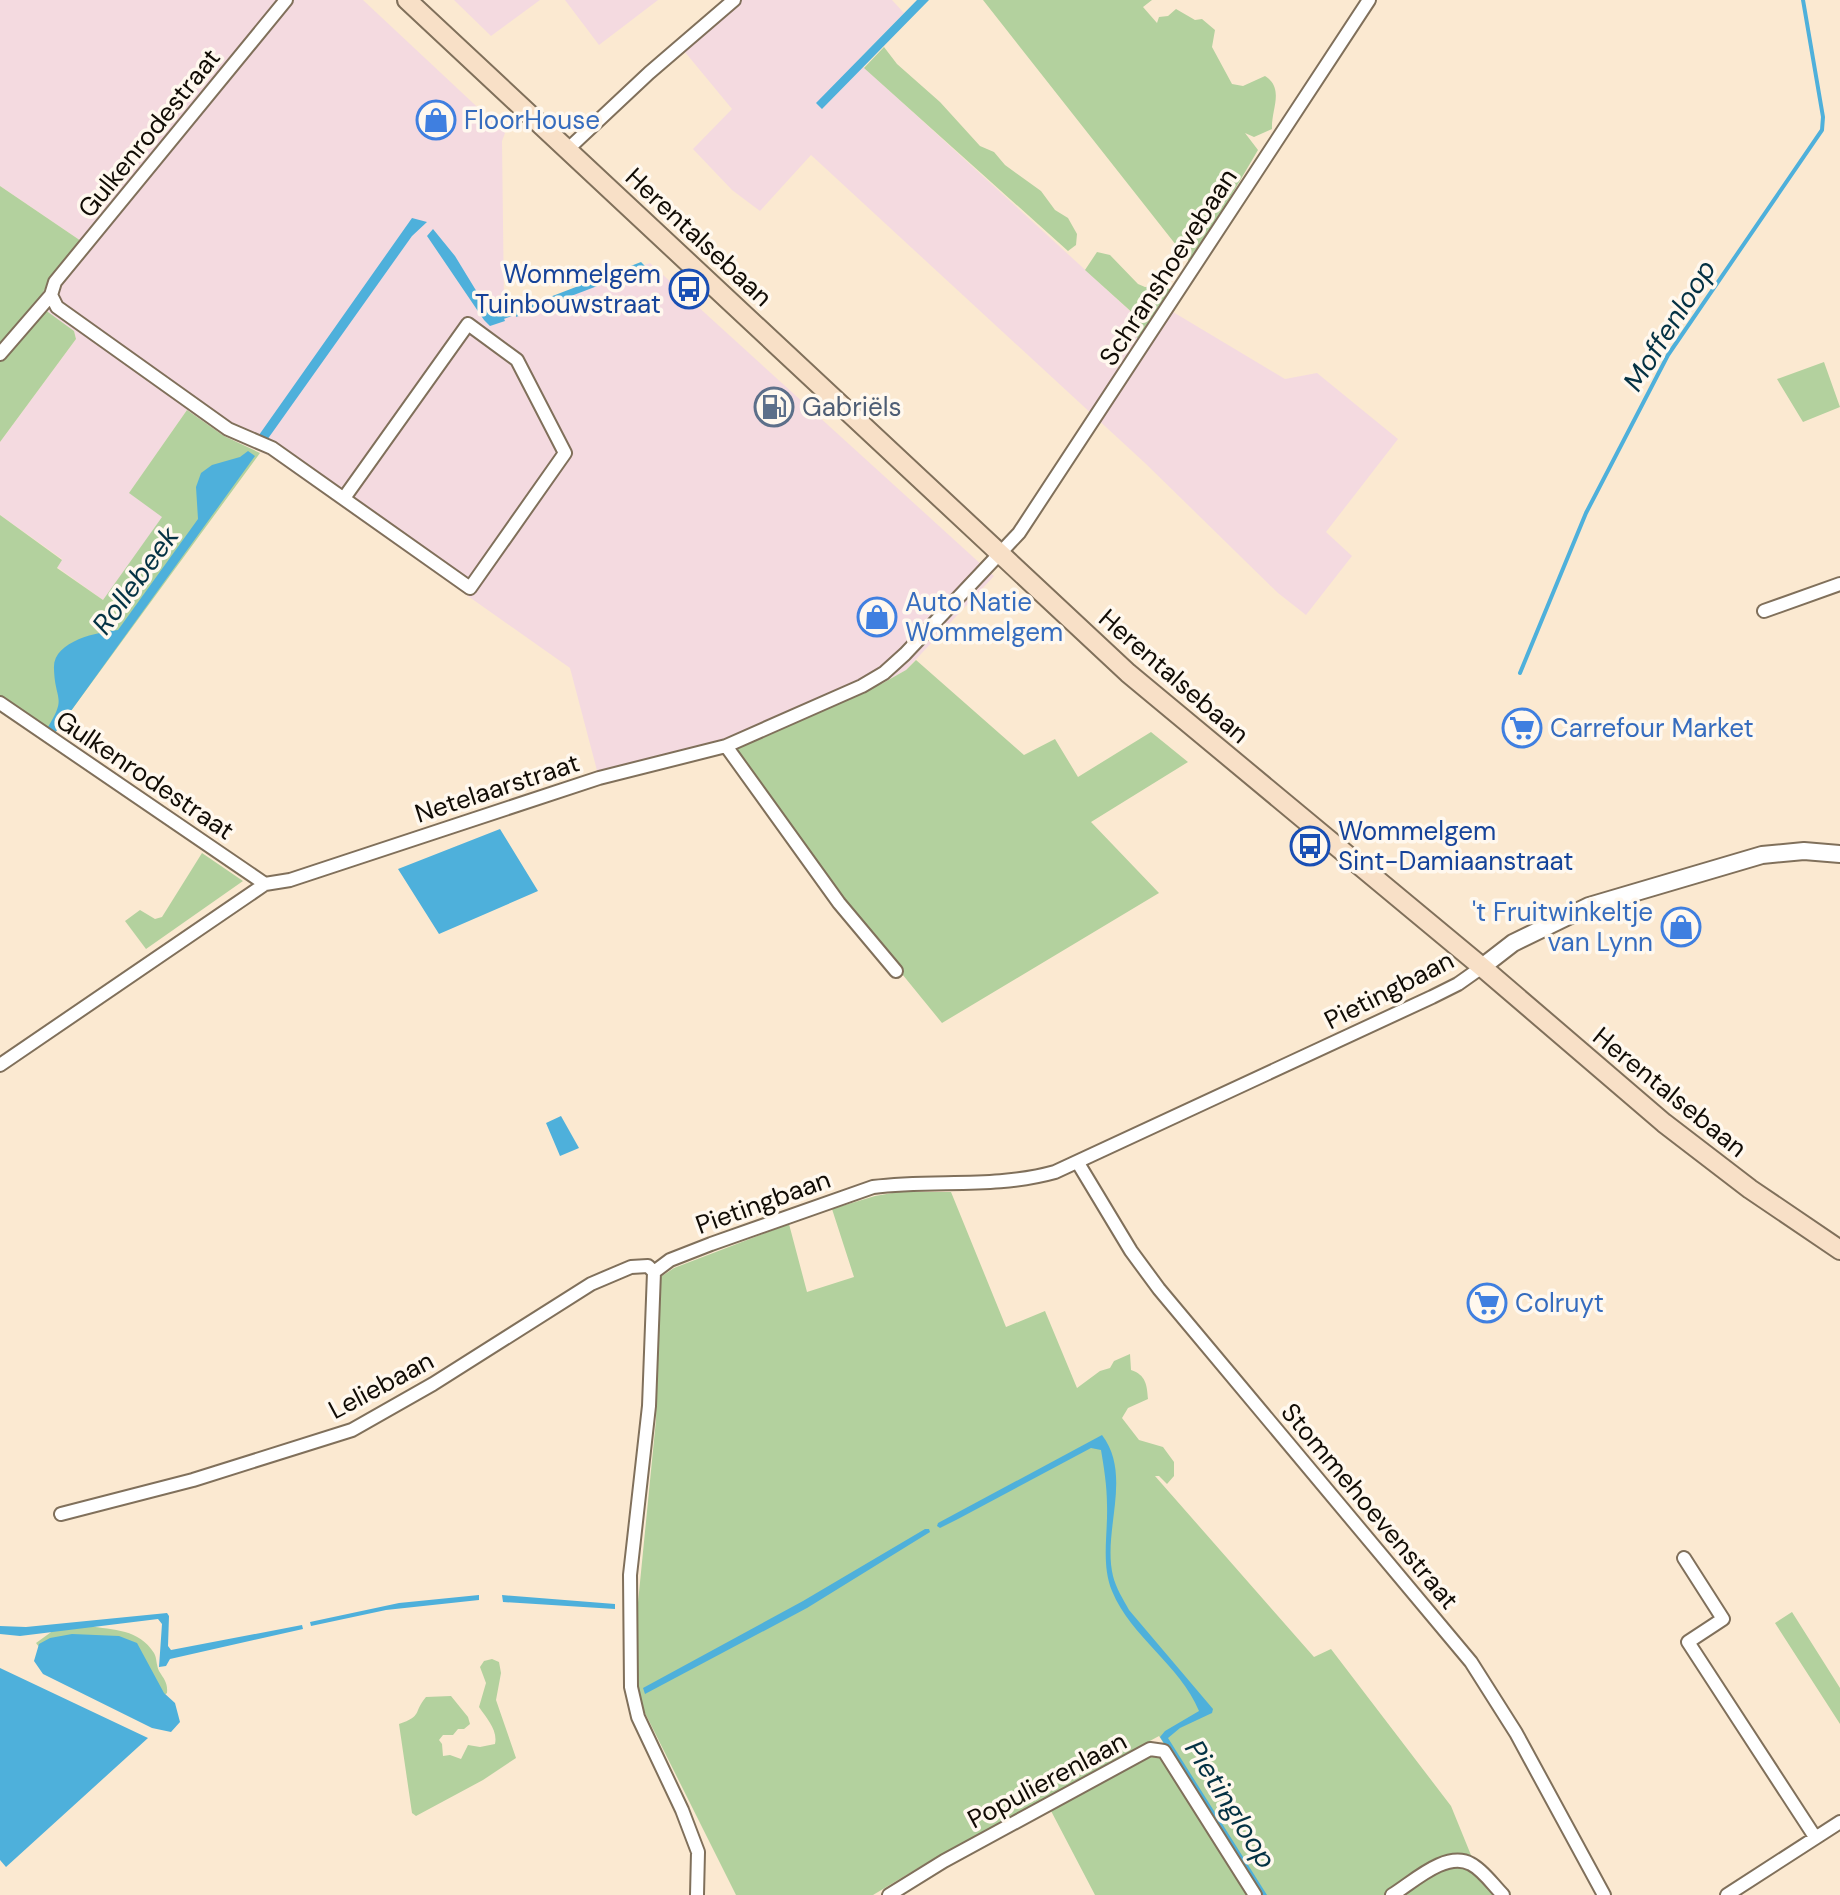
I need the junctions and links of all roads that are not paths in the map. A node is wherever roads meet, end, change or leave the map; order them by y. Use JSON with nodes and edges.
{"nodes":[{"id":1,"x":286,"y":0,"type":"edge"},
{"id":2,"x":407,"y":0,"type":"edge"},
{"id":3,"x":734,"y":0,"type":"edge"},
{"id":4,"x":1369,"y":0,"type":"edge"},
{"id":5,"x":567,"y":150,"type":"junction"},
{"id":6,"x":51,"y":295,"type":"junction"},
{"id":7,"x":0,"y":354,"type":"edge"},
{"id":8,"x":344,"y":498,"type":"junction"},
{"id":9,"x":998,"y":553,"type":"junction"},
{"id":10,"x":1840,"y":584,"type":"edge"},
{"id":11,"x":1764,"y":611,"type":"dead end"},
{"id":12,"x":0,"y":703,"type":"edge"},
{"id":13,"x":726,"y":746,"type":"junction"},
{"id":14,"x":1840,"y":854,"type":"edge"},
{"id":15,"x":265,"y":884,"type":"junction"},
{"id":16,"x":1482,"y":967,"type":"junction"},
{"id":17,"x":896,"y":971,"type":"dead end"},
{"id":18,"x":0,"y":1065,"type":"edge"},
{"id":19,"x":1078,"y":1163,"type":"junction"},
{"id":20,"x":1840,"y":1250,"type":"edge"},
{"id":21,"x":654,"y":1272,"type":"junction"},
{"id":22,"x":61,"y":1514,"type":"dead end"},
{"id":23,"x":1684,"y":1558,"type":"dead end"},
{"id":24,"x":1840,"y":1822,"type":"edge"},
{"id":25,"x":1815,"y":1837,"type":"junction"},
{"id":26,"x":1396,"y":1892,"type":"edge"},
{"id":27,"x":697,"y":1895,"type":"edge"},
{"id":28,"x":889,"y":1895,"type":"edge"},
{"id":29,"x":1255,"y":1895,"type":"edge"},
{"id":30,"x":1503,"y":1895,"type":"edge"},
{"id":31,"x":1604,"y":1895,"type":"edge"},
{"id":32,"x":1727,"y":1895,"type":"edge"}],
"edges":[{"from":1,"to":6,"type":"street","name":"Gulkenrodestraat"},
{"from":2,"to":5,"type":"main road","name":"Herentalsebaan"},
{"from":3,"to":5,"type":"street"},
{"from":4,"to":9,"type":"street","name":"Schranshoevebaan"},
{"from":5,"to":9,"type":"main road","name":"Herentalsebaan"},
{"from":6,"to":7,"type":"street","name":"Gulkenrodestraat"},
{"from":6,"to":8,"type":"street"},
{"from":8,"to":8,"type":"street"},
{"from":9,"to":13,"type":"street","name":"Netelaarstraat"},
{"from":9,"to":16,"type":"main road","name":"Herentalsebaan"},
{"from":10,"to":11,"type":"street"},
{"from":12,"to":15,"type":"street","name":"Gulkenrodestraat"},
{"from":13,"to":15,"type":"street","name":"Netelaarstraat"},
{"from":13,"to":17,"type":"street"},
{"from":14,"to":16,"type":"street"},
{"from":15,"to":18,"type":"street","name":"Netelaarstraat"},
{"from":16,"to":19,"type":"street","name":"Pietingbaan"},
{"from":16,"to":20,"type":"main road","name":"Herentalsebaan"},
{"from":19,"to":21,"type":"street","name":"Pietingbaan"},
{"from":19,"to":31,"type":"street","name":"Stommehoevenstraat"},
{"from":21,"to":22,"type":"street","name":"Leliebaan"},
{"from":21,"to":27,"type":"street"},
{"from":23,"to":25,"type":"street"},
{"from":24,"to":25,"type":"street"},
{"from":25,"to":32,"type":"street"},
{"from":26,"to":30,"type":"street"},
{"from":28,"to":29,"type":"street","name":"Populierenlaan"}]}
